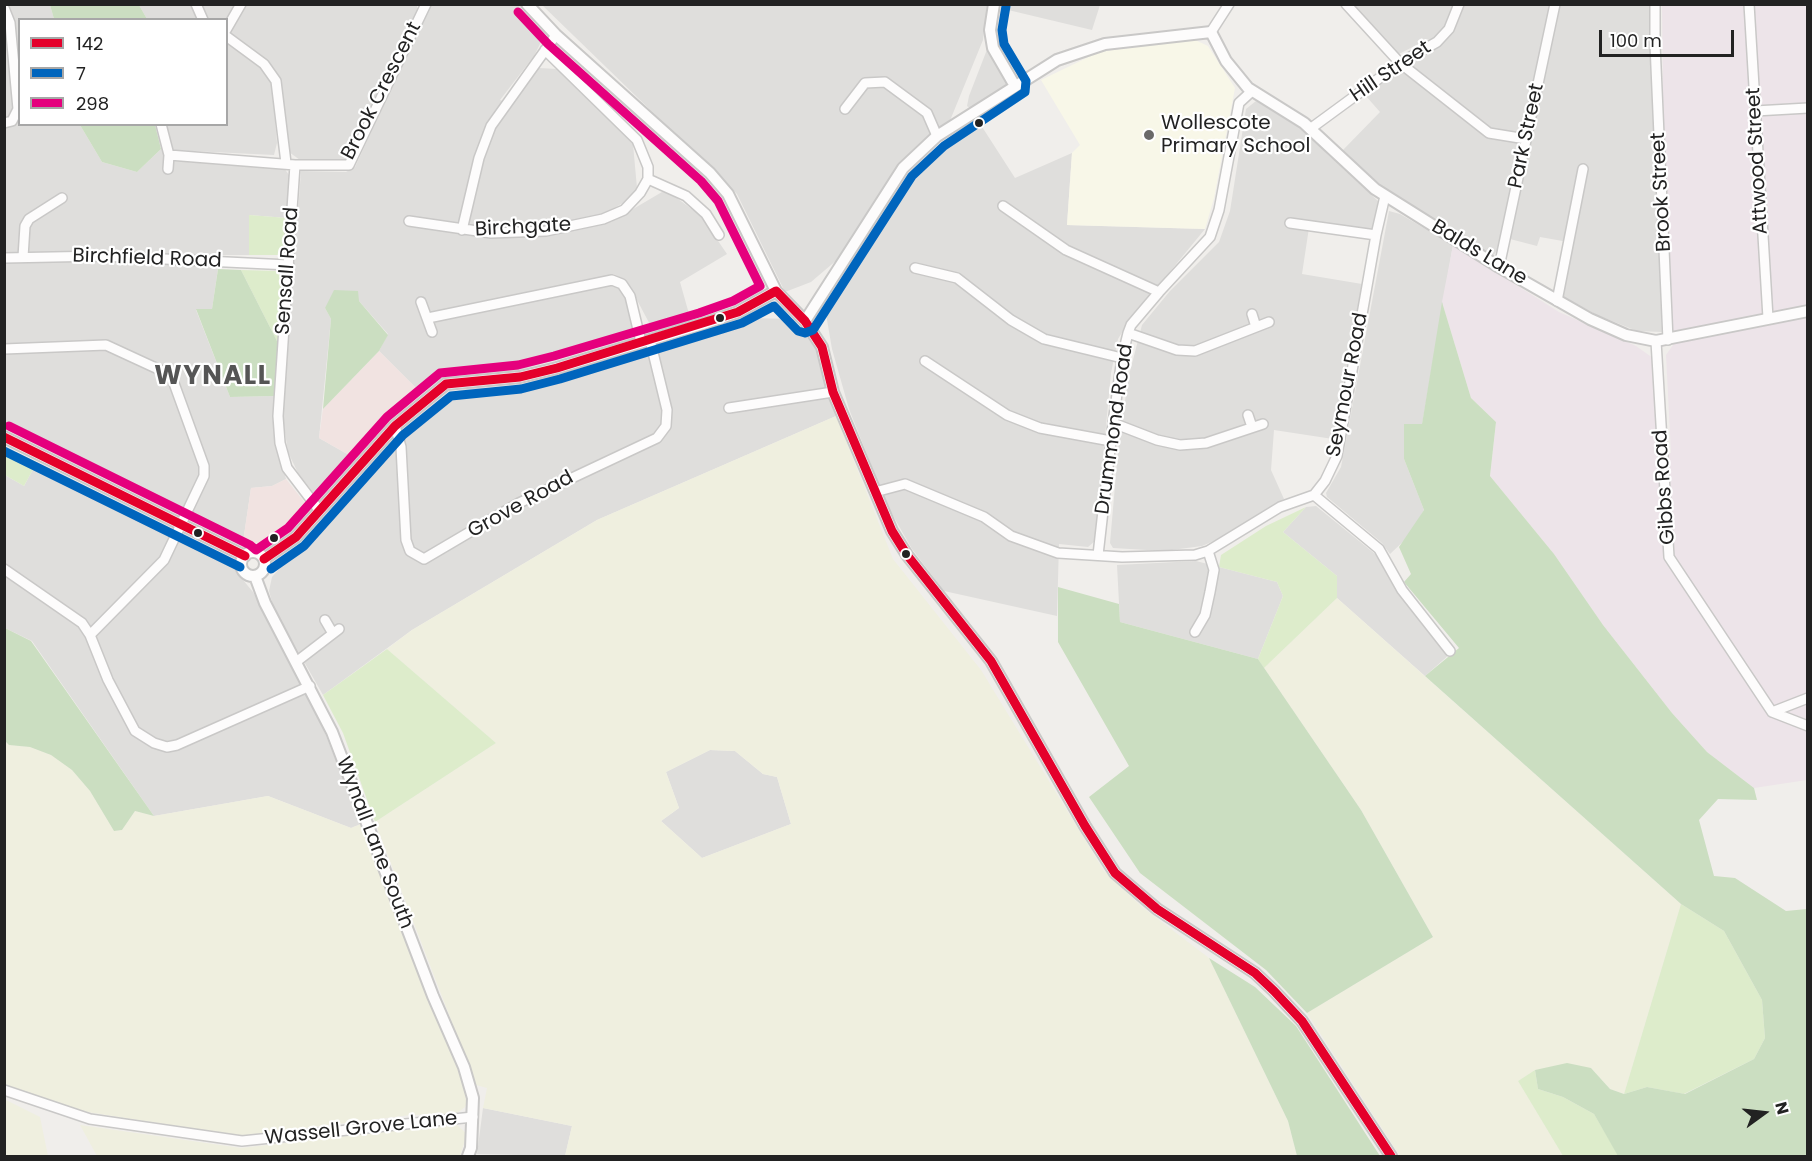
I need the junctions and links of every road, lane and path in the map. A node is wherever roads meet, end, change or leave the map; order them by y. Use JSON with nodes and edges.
{"nodes":[{"id":1,"x":196,"y":4,"type":"edge"},
{"id":2,"x":241,"y":4,"type":"edge"},
{"id":3,"x":426,"y":4,"type":"edge"},
{"id":4,"x":527,"y":4,"type":"edge"},
{"id":5,"x":994,"y":4,"type":"edge"},
{"id":6,"x":1229,"y":4,"type":"edge"},
{"id":7,"x":1346,"y":4,"type":"edge"},
{"id":8,"x":1459,"y":4,"type":"edge"},
{"id":9,"x":1555,"y":4,"type":"edge"},
{"id":10,"x":1655,"y":4,"type":"edge"},
{"id":11,"x":1749,"y":4,"type":"edge"},
{"id":12,"x":4,"y":8,"type":"edge"},
{"id":13,"x":202,"y":18,"type":"edge"},
{"id":14,"x":228,"y":27,"type":"edge"},
{"id":15,"x":1211,"y":32,"type":"junction"},
{"id":16,"x":556,"y":35,"type":"junction"},
{"id":17,"x":228,"y":37,"type":"edge"},
{"id":18,"x":545,"y":50,"type":"junction"},
{"id":19,"x":1400,"y":63,"type":"junction"},
{"id":20,"x":1015,"y":86,"type":"junction"},
{"id":21,"x":1252,"y":91,"type":"junction"},
{"id":22,"x":1808,"y":108,"type":"edge"},
{"id":23,"x":845,"y":109,"type":"dead end"},
{"id":24,"x":1755,"y":111,"type":"junction"},
{"id":25,"x":4,"y":123,"type":"edge"},
{"id":26,"x":161,"y":126,"type":"edge"},
{"id":27,"x":1310,"y":129,"type":"junction"},
{"id":28,"x":937,"y":136,"type":"junction"},
{"id":29,"x":1527,"y":139,"type":"junction"},
{"id":30,"x":168,"y":155,"type":"junction"},
{"id":31,"x":290,"y":164,"type":"junction"},
{"id":32,"x":168,"y":169,"type":"dead end"},
{"id":33,"x":1583,"y":169,"type":"dead end"},
{"id":34,"x":648,"y":179,"type":"junction"},
{"id":35,"x":1385,"y":196,"type":"junction"},
{"id":36,"x":62,"y":198,"type":"dead end"},
{"id":37,"x":1003,"y":207,"type":"dead end"},
{"id":38,"x":409,"y":221,"type":"dead end"},
{"id":39,"x":1290,"y":223,"type":"dead end"},
{"id":40,"x":462,"y":230,"type":"junction"},
{"id":41,"x":719,"y":235,"type":"dead end"},
{"id":42,"x":1376,"y":235,"type":"junction"},
{"id":43,"x":23,"y":257,"type":"junction"},
{"id":44,"x":4,"y":258,"type":"edge"},
{"id":45,"x":288,"y":265,"type":"junction"},
{"id":46,"x":1499,"y":267,"type":"junction"},
{"id":47,"x":915,"y":268,"type":"dead end"},
{"id":48,"x":776,"y":291,"type":"junction"},
{"id":49,"x":1159,"y":291,"type":"junction"},
{"id":50,"x":1557,"y":301,"type":"junction"},
{"id":51,"x":421,"y":302,"type":"dead end"},
{"id":52,"x":1808,"y":311,"type":"edge"},
{"id":53,"x":1252,"y":314,"type":"dead end"},
{"id":54,"x":428,"y":318,"type":"junction"},
{"id":55,"x":1768,"y":318,"type":"junction"},
{"id":56,"x":805,"y":321,"type":"junction"},
{"id":57,"x":1269,"y":322,"type":"dead end"},
{"id":58,"x":1256,"y":327,"type":"junction"},
{"id":59,"x":432,"y":332,"type":"dead end"},
{"id":60,"x":1128,"y":333,"type":"junction"},
{"id":61,"x":1668,"y":340,"type":"junction"},
{"id":62,"x":645,"y":341,"type":"junction"},
{"id":63,"x":1656,"y":341,"type":"junction"},
{"id":64,"x":4,"y":349,"type":"edge"},
{"id":65,"x":1122,"y":358,"type":"junction"},
{"id":66,"x":928,"y":368,"type":"dead end"},
{"id":67,"x":833,"y":392,"type":"junction"},
{"id":68,"x":736,"y":410,"type":"dead end"},
{"id":69,"x":1248,"y":416,"type":"dead end"},
{"id":70,"x":1113,"y":423,"type":"junction"},
{"id":71,"x":1263,"y":424,"type":"dead end"},
{"id":72,"x":395,"y":426,"type":"junction"},
{"id":73,"x":1252,"y":427,"type":"junction"},
{"id":74,"x":4,"y":437,"type":"edge"},
{"id":75,"x":1111,"y":441,"type":"junction"},
{"id":76,"x":875,"y":492,"type":"junction"},
{"id":77,"x":1314,"y":495,"type":"junction"},
{"id":78,"x":319,"y":510,"type":"junction"},
{"id":79,"x":180,"y":522,"type":"junction"},
{"id":80,"x":1208,"y":552,"type":"junction"},
{"id":81,"x":1098,"y":555,"type":"junction"},
{"id":82,"x":245,"y":556,"type":"junction"},
{"id":83,"x":264,"y":560,"type":"junction"},
{"id":84,"x":4,"y":569,"type":"edge"},
{"id":85,"x":255,"y":576,"type":"junction"},
{"id":86,"x":325,"y":620,"type":"dead end"},
{"id":87,"x":1201,"y":628,"type":"dead end"},
{"id":88,"x":90,"y":635,"type":"junction"},
{"id":89,"x":1450,"y":651,"type":"dead end"},
{"id":90,"x":296,"y":662,"type":"junction"},
{"id":91,"x":310,"y":686,"type":"junction"},
{"id":92,"x":1808,"y":698,"type":"edge"},
{"id":93,"x":1772,"y":711,"type":"junction"},
{"id":94,"x":1808,"y":726,"type":"edge"},
{"id":95,"x":4,"y":1089,"type":"edge"},
{"id":96,"x":473,"y":1117,"type":"junction"},
{"id":97,"x":468,"y":1156,"type":"edge"},
{"id":98,"x":1391,"y":1156,"type":"edge"}],
"edges":[{"from":1,"to":13,"type":"street"},
{"from":2,"to":14,"type":"street"},
{"from":3,"to":31,"type":"street","name":"Brook Crescent"},
{"from":4,"to":16,"type":"street"},
{"from":5,"to":20,"type":"street"},
{"from":6,"to":15,"type":"street"},
{"from":7,"to":19,"type":"street"},
{"from":8,"to":19,"type":"street","name":"Hill Street"},
{"from":9,"to":29,"type":"street","name":"Park Street"},
{"from":10,"to":61,"type":"street","name":"Brook Street"},
{"from":11,"to":24,"type":"street","name":"Attwood Street"},
{"from":12,"to":25,"type":"street"},
{"from":15,"to":20,"type":"street"},
{"from":15,"to":21,"type":"street","name":"Balds Lane"},
{"from":16,"to":18,"type":"street","name":"Birchgate"},
{"from":16,"to":48,"type":"street"},
{"from":17,"to":31,"type":"street","name":"Sensall Road"},
{"from":18,"to":34,"type":"street"},
{"from":18,"to":40,"type":"street","name":"Birchgate"},
{"from":19,"to":27,"type":"street","name":"Hill Street"},
{"from":19,"to":29,"type":"street"},
{"from":20,"to":28,"type":"street"},
{"from":21,"to":27,"type":"street","name":"Balds Lane"},
{"from":21,"to":49,"type":"street","name":"Drummond Road"},
{"from":22,"to":24,"type":"street"},
{"from":23,"to":28,"type":"street"},
{"from":24,"to":55,"type":"street","name":"Attwood Street"},
{"from":26,"to":30,"type":"street"},
{"from":27,"to":35,"type":"street","name":"Balds Lane"},
{"from":28,"to":56,"type":"street"},
{"from":29,"to":46,"type":"street","name":"Park Street"},
{"from":30,"to":31,"type":"street"},
{"from":30,"to":32,"type":"street"},
{"from":31,"to":45,"type":"street","name":"Sensall Road"},
{"from":33,"to":50,"type":"street"},
{"from":34,"to":40,"type":"street","name":"Birchgate"},
{"from":34,"to":41,"type":"street"},
{"from":35,"to":42,"type":"street","name":"Seymour Road"},
{"from":35,"to":46,"type":"street","name":"Balds Lane"},
{"from":36,"to":43,"type":"street"},
{"from":37,"to":49,"type":"street"},
{"from":38,"to":40,"type":"street","name":"Birchgate"},
{"from":39,"to":42,"type":"street"},
{"from":42,"to":77,"type":"street","name":"Seymour Road"},
{"from":43,"to":44,"type":"street","name":"Birchfield Road"},
{"from":43,"to":45,"type":"street","name":"Birchfield Road"},
{"from":45,"to":78,"type":"street","name":"Sensall Road"},
{"from":46,"to":50,"type":"street","name":"Balds Lane"},
{"from":47,"to":65,"type":"street"},
{"from":48,"to":56,"type":"street"},
{"from":48,"to":62,"type":"street"},
{"from":49,"to":60,"type":"street","name":"Drummond Road"},
{"from":50,"to":63,"type":"street","name":"Balds Lane"},
{"from":51,"to":54,"type":"street"},
{"from":52,"to":55,"type":"street","name":"Balds Lane"},
{"from":53,"to":58,"type":"street"},
{"from":54,"to":59,"type":"street"},
{"from":54,"to":62,"type":"street"},
{"from":55,"to":61,"type":"street","name":"Balds Lane"},
{"from":56,"to":67,"type":"street"},
{"from":57,"to":58,"type":"street"},
{"from":58,"to":60,"type":"street"},
{"from":60,"to":65,"type":"street","name":"Drummond Road"},
{"from":61,"to":63,"type":"street","name":"Balds Lane"},
{"from":62,"to":72,"type":"street"},
{"from":62,"to":72,"type":"street","name":"Grove Road"},
{"from":63,"to":93,"type":"street","name":"Gibbs Road"},
{"from":64,"to":79,"type":"street"},
{"from":65,"to":70,"type":"street","name":"Drummond Road"},
{"from":66,"to":75,"type":"street"},
{"from":67,"to":68,"type":"street"},
{"from":67,"to":76,"type":"street"},
{"from":69,"to":73,"type":"street"},
{"from":70,"to":73,"type":"street"},
{"from":70,"to":75,"type":"street","name":"Drummond Road"},
{"from":71,"to":73,"type":"street"},
{"from":72,"to":78,"type":"street"},
{"from":74,"to":79,"type":"street"},
{"from":75,"to":81,"type":"street","name":"Drummond Road"},
{"from":76,"to":81,"type":"street"},
{"from":76,"to":98,"type":"street"},
{"from":77,"to":80,"type":"street"},
{"from":77,"to":89,"type":"street"},
{"from":78,"to":83,"type":"street"},
{"from":79,"to":82,"type":"street"},
{"from":79,"to":88,"type":"street"},
{"from":80,"to":81,"type":"street"},
{"from":80,"to":87,"type":"street"},
{"from":82,"to":83,"type":"street"},
{"from":82,"to":85,"type":"street"},
{"from":83,"to":85,"type":"street"},
{"from":84,"to":88,"type":"street"},
{"from":85,"to":90,"type":"street","name":"Wynall Lane South"},
{"from":86,"to":90,"type":"street"},
{"from":88,"to":91,"type":"street"},
{"from":90,"to":91,"type":"street","name":"Wynall Lane South"},
{"from":91,"to":96,"type":"street","name":"Wynall Lane South"},
{"from":92,"to":93,"type":"street"},
{"from":93,"to":94,"type":"street"},
{"from":95,"to":96,"type":"street","name":"Wassell Grove Lane"},
{"from":96,"to":97,"type":"street","name":"Wynall Lane South"}]}
